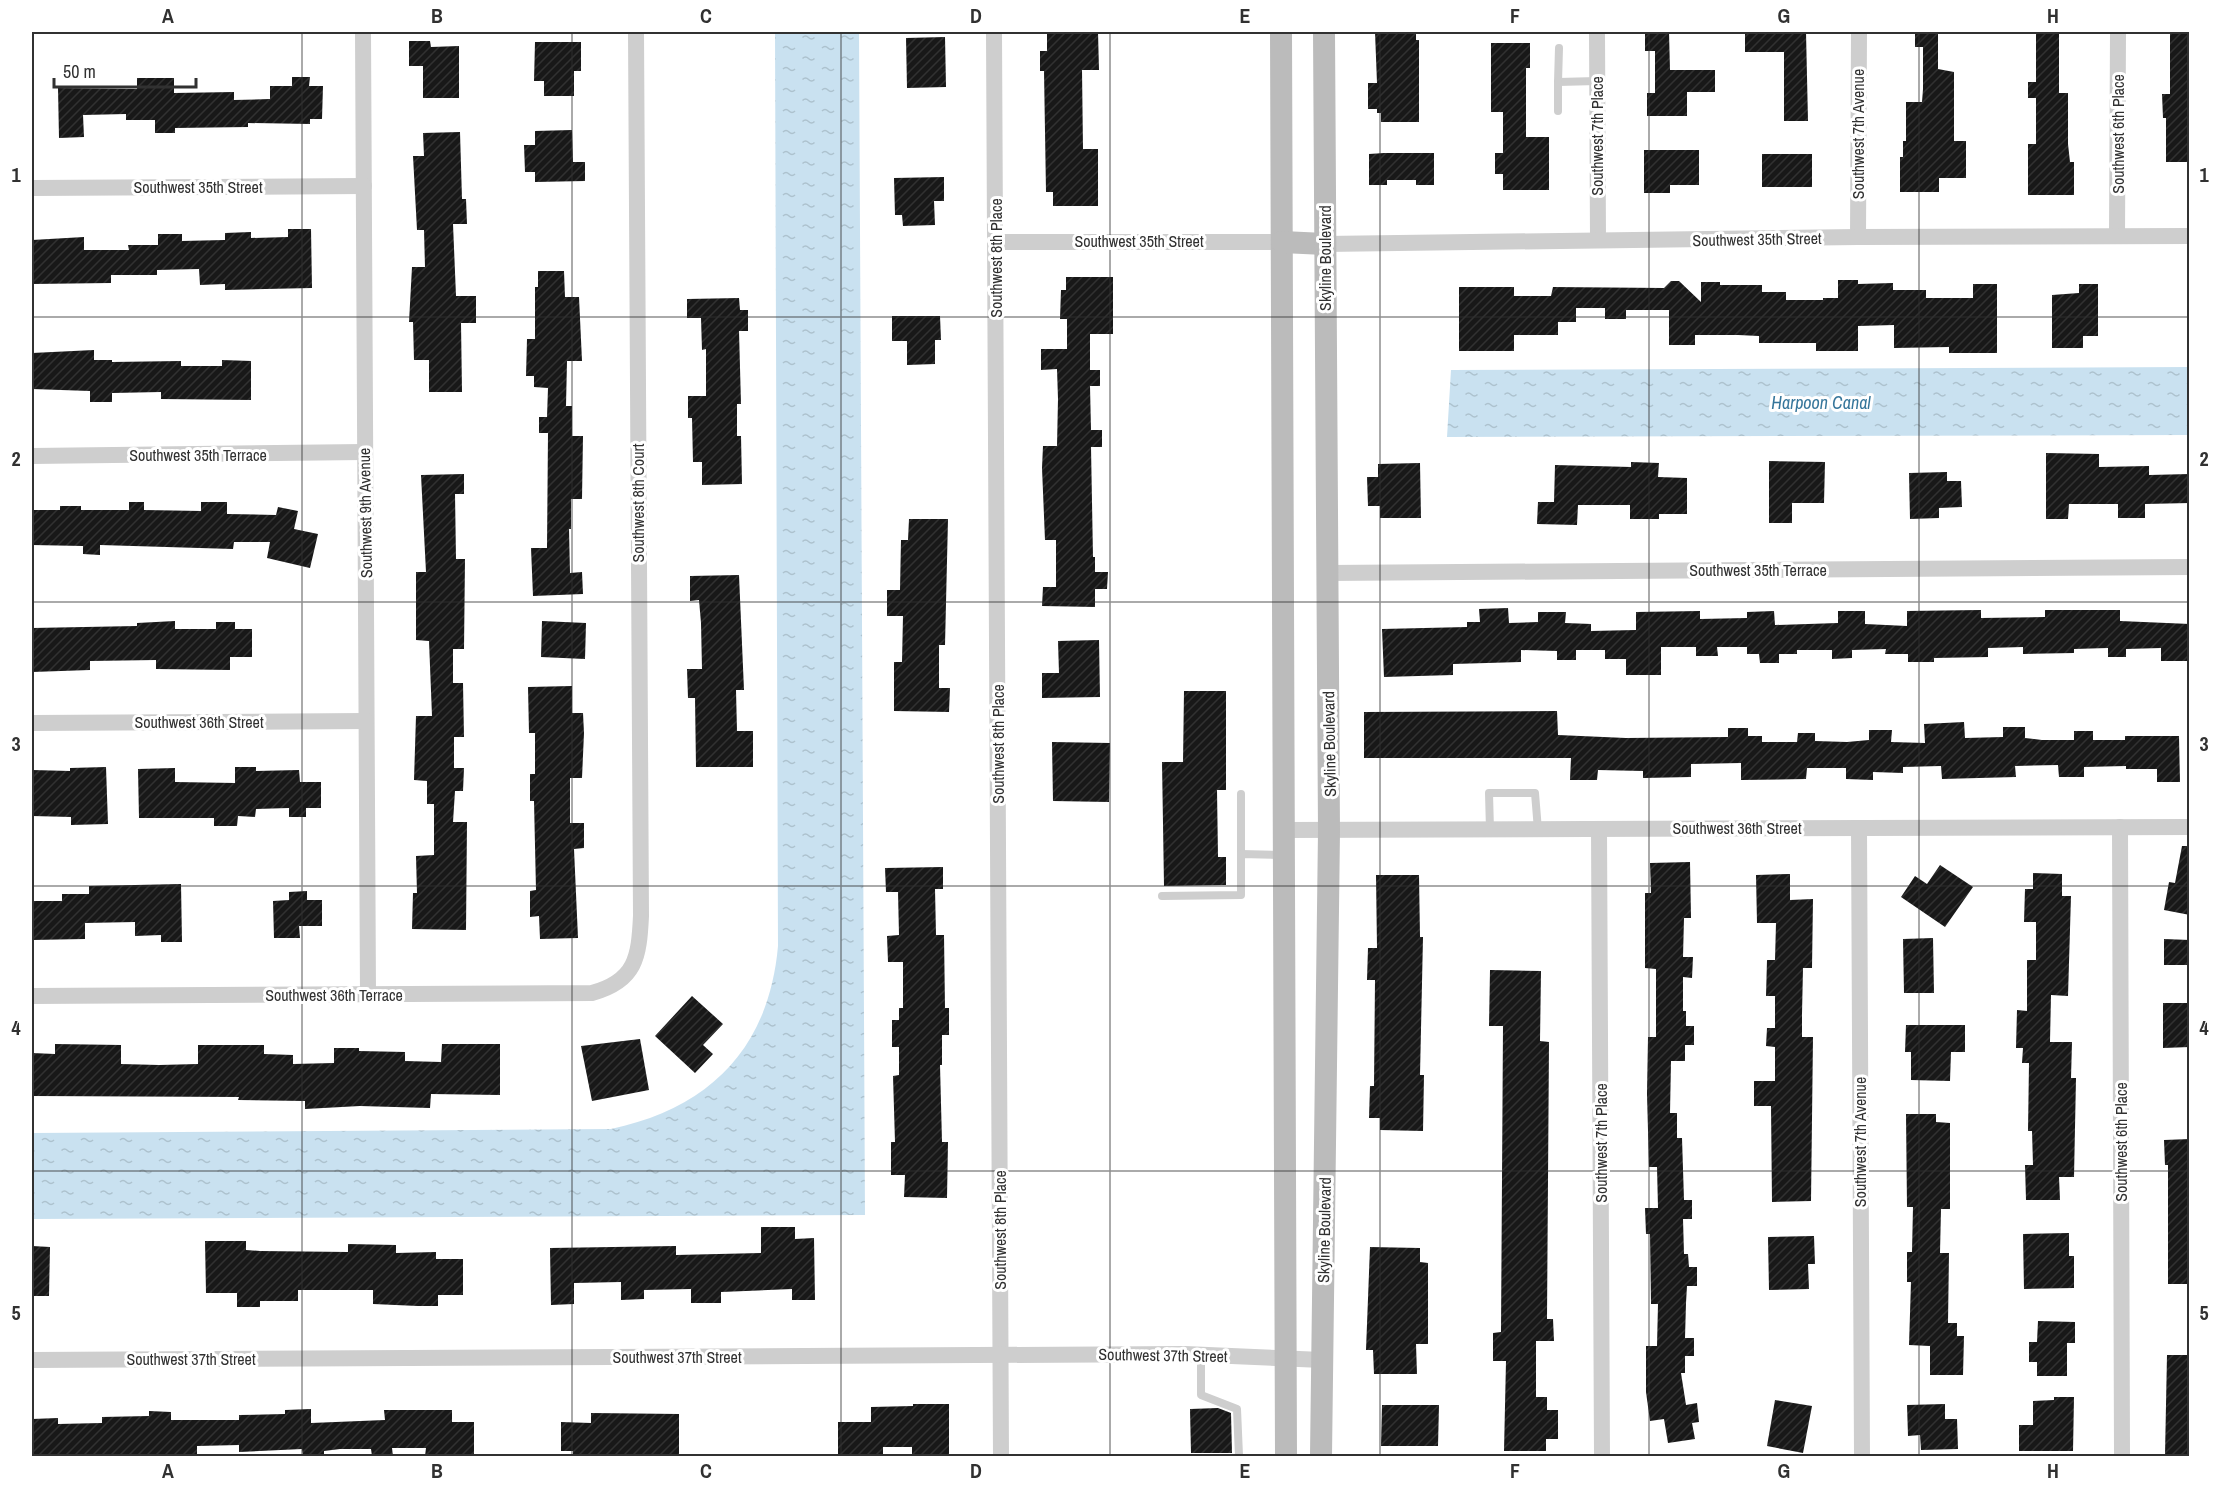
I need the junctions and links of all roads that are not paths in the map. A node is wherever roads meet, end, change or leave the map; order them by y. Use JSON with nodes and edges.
{"nodes":[{"id":1,"x":363,"y":32,"type":"edge"},
{"id":2,"x":636,"y":32,"type":"edge"},
{"id":3,"x":994,"y":32,"type":"edge"},
{"id":4,"x":1281,"y":32,"type":"edge"},
{"id":5,"x":1324,"y":32,"type":"edge"},
{"id":6,"x":1597,"y":32,"type":"edge"},
{"id":7,"x":1859,"y":32,"type":"edge"},
{"id":8,"x":2118,"y":32,"type":"edge"},
{"id":9,"x":1559,"y":48,"type":"dead end"},
{"id":10,"x":1597,"y":81,"type":"junction"},
{"id":11,"x":1558,"y":82,"type":"junction"},
{"id":12,"x":1558,"y":111,"type":"dead end"},
{"id":13,"x":364,"y":186,"type":"junction"},
{"id":14,"x":32,"y":188,"type":"edge"},
{"id":15,"x":2117,"y":236,"type":"junction"},
{"id":16,"x":2190,"y":236,"type":"edge"},
{"id":17,"x":1858,"y":237,"type":"junction"},
{"id":18,"x":1598,"y":240,"type":"junction"},
{"id":19,"x":995,"y":242,"type":"junction"},
{"id":20,"x":1282,"y":242,"type":"junction"},
{"id":21,"x":1325,"y":244,"type":"junction"},
{"id":22,"x":364,"y":452,"type":"junction"},
{"id":23,"x":32,"y":456,"type":"edge"},
{"id":24,"x":2190,"y":567,"type":"edge"},
{"id":25,"x":1327,"y":573,"type":"junction"},
{"id":26,"x":366,"y":721,"type":"junction"},
{"id":27,"x":32,"y":723,"type":"edge"},
{"id":28,"x":1241,"y":794,"type":"dead end"},
{"id":29,"x":2120,"y":827,"type":"junction"},
{"id":30,"x":2190,"y":827,"type":"edge"},
{"id":31,"x":1859,"y":828,"type":"junction"},
{"id":32,"x":1599,"y":829,"type":"junction"},
{"id":33,"x":1284,"y":830,"type":"junction"},
{"id":34,"x":1490,"y":830,"type":"junction"},
{"id":35,"x":1538,"y":830,"type":"junction"},
{"id":36,"x":1329,"y":831,"type":"junction"},
{"id":37,"x":1241,"y":854,"type":"junction"},
{"id":38,"x":1284,"y":855,"type":"junction"},
{"id":39,"x":1162,"y":896,"type":"dead end"},
{"id":40,"x":630,"y":973,"type":"joint"},
{"id":41,"x":368,"y":995,"type":"junction"},
{"id":42,"x":32,"y":996,"type":"edge"},
{"id":43,"x":1001,"y":1355,"type":"junction"},
{"id":44,"x":1201,"y":1355,"type":"junction"},
{"id":45,"x":1286,"y":1358,"type":"junction"},
{"id":46,"x":32,"y":1360,"type":"edge"},
{"id":47,"x":1322,"y":1360,"type":"junction"},
{"id":48,"x":1001,"y":1456,"type":"edge"},
{"id":49,"x":1239,"y":1456,"type":"edge"},
{"id":50,"x":1286,"y":1456,"type":"edge"},
{"id":51,"x":1321,"y":1456,"type":"edge"},
{"id":52,"x":1602,"y":1456,"type":"edge"},
{"id":53,"x":1862,"y":1456,"type":"edge"},
{"id":54,"x":2122,"y":1456,"type":"edge"}],
"edges":[{"from":1,"to":13,"type":"street","name":"Southwest 9th Avenue"},
{"from":2,"to":40,"type":"street","name":"Southwest 8th Court"},
{"from":3,"to":19,"type":"street","name":"Southwest 8th Place"},
{"from":4,"to":20,"type":"street"},
{"from":5,"to":21,"type":"street","name":"Skyline Boulevard"},
{"from":6,"to":10,"type":"street","name":"Southwest 7th Place"},
{"from":7,"to":17,"type":"street","name":"Southwest 7th Avenue"},
{"from":8,"to":15,"type":"street","name":"Southwest 6th Place"},
{"from":9,"to":11,"type":"lane"},
{"from":10,"to":11,"type":"lane"},
{"from":10,"to":18,"type":"street","name":"Southwest 7th Place"},
{"from":11,"to":12,"type":"lane"},
{"from":13,"to":14,"type":"street","name":"Southwest 35th Street"},
{"from":13,"to":22,"type":"street","name":"Southwest 9th Avenue"},
{"from":15,"to":16,"type":"street","name":"Southwest 35th Street"},
{"from":15,"to":17,"type":"street","name":"Southwest 35th Street"},
{"from":17,"to":18,"type":"street","name":"Southwest 35th Street"},
{"from":18,"to":21,"type":"street","name":"Southwest 35th Street"},
{"from":19,"to":20,"type":"street","name":"Southwest 35th Street"},
{"from":19,"to":43,"type":"street","name":"Southwest 8th Place"},
{"from":20,"to":21,"type":"street"},
{"from":20,"to":33,"type":"street"},
{"from":21,"to":25,"type":"street","name":"Skyline Boulevard"},
{"from":22,"to":23,"type":"street","name":"Southwest 35th Terrace"},
{"from":22,"to":26,"type":"street","name":"Southwest 9th Avenue"},
{"from":24,"to":25,"type":"street","name":"Southwest 35th Terrace"},
{"from":25,"to":36,"type":"street","name":"Skyline Boulevard"},
{"from":26,"to":27,"type":"street","name":"Southwest 36th Street"},
{"from":26,"to":41,"type":"street","name":"Southwest 9th Avenue"},
{"from":28,"to":37,"type":"lane"},
{"from":29,"to":30,"type":"street","name":"Southwest 36th Street"},
{"from":29,"to":31,"type":"street","name":"Southwest 36th Street"},
{"from":29,"to":54,"type":"street","name":"Southwest 6th Place"},
{"from":31,"to":32,"type":"street","name":"Southwest 36th Street"},
{"from":31,"to":53,"type":"street","name":"Southwest 7th Avenue"},
{"from":32,"to":35,"type":"street","name":"Southwest 36th Street"},
{"from":32,"to":52,"type":"street","name":"Southwest 7th Place"},
{"from":33,"to":36,"type":"street","name":"Southwest 36th Street"},
{"from":33,"to":38,"type":"street"},
{"from":34,"to":35,"type":"street","name":"Southwest 36th Street"},
{"from":34,"to":35,"type":"lane"},
{"from":34,"to":36,"type":"street","name":"Southwest 36th Street"},
{"from":36,"to":47,"type":"street","name":"Skyline Boulevard"},
{"from":37,"to":38,"type":"lane"},
{"from":37,"to":39,"type":"lane"},
{"from":38,"to":45,"type":"street"},
{"from":40,"to":41,"type":"street","name":"Southwest 36th Terrace"},
{"from":41,"to":42,"type":"street","name":"Southwest 36th Terrace"},
{"from":43,"to":44,"type":"street","name":"Southwest 37th Street"},
{"from":43,"to":46,"type":"street","name":"Southwest 37th Street"},
{"from":43,"to":48,"type":"street","name":"Southwest 8th Place"},
{"from":44,"to":45,"type":"street","name":"Southwest 37th Street"},
{"from":44,"to":49,"type":"lane"},
{"from":45,"to":47,"type":"street","name":"Southwest 37th Street"},
{"from":45,"to":50,"type":"street"},
{"from":47,"to":51,"type":"street","name":"Skyline Boulevard"}]}
